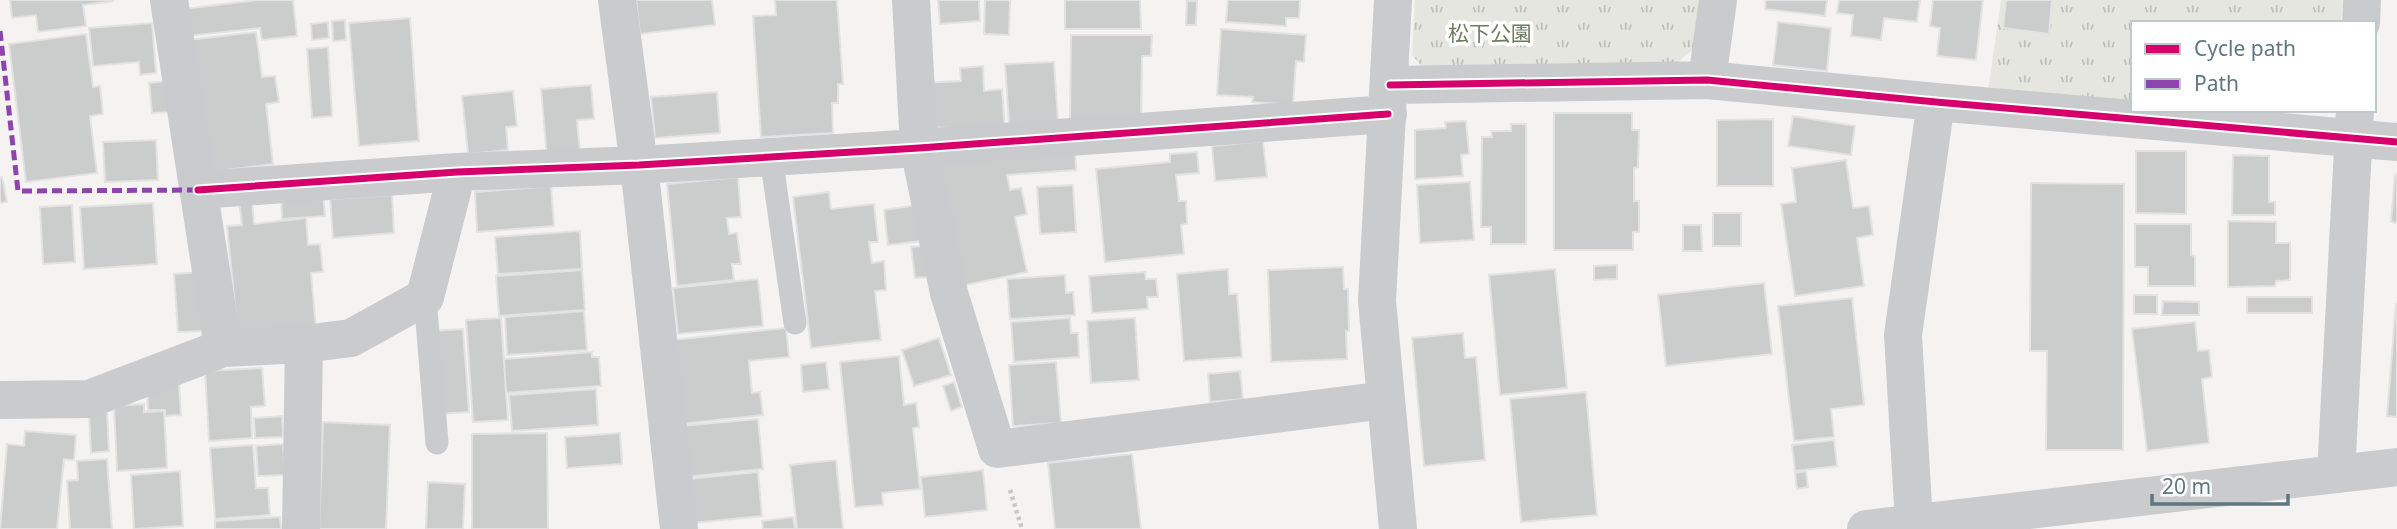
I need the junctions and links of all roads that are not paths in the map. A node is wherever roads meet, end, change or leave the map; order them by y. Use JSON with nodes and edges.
{"nodes":[{"id":1,"x":169,"y":0,"type":"edge"},
{"id":2,"x":617,"y":0,"type":"edge"},
{"id":3,"x":911,"y":0,"type":"edge"},
{"id":4,"x":1394,"y":0,"type":"edge"},
{"id":5,"x":1718,"y":0,"type":"edge"},
{"id":6,"x":2362,"y":0,"type":"edge"},
{"id":7,"x":2361,"y":21,"type":"edge"},
{"id":8,"x":1707,"y":80,"type":"junction"},
{"id":9,"x":1389,"y":99,"type":"junction"},
{"id":10,"x":1936,"y":103,"type":"junction"},
{"id":11,"x":2354,"y":124,"type":"edge"},
{"id":12,"x":2397,"y":142,"type":"edge"},
{"id":13,"x":919,"y":148,"type":"junction"},
{"id":14,"x":771,"y":157,"type":"junction"},
{"id":15,"x":639,"y":165,"type":"junction"},
{"id":16,"x":457,"y":172,"type":"junction"},
{"id":17,"x":198,"y":190,"type":"junction"},
{"id":18,"x":425,"y":297,"type":"junction"},
{"id":19,"x":795,"y":323,"type":"dead end"},
{"id":20,"x":304,"y":344,"type":"junction"},
{"id":21,"x":223,"y":348,"type":"junction"},
{"id":22,"x":0,"y":400,"type":"edge"},
{"id":23,"x":1386,"y":400,"type":"junction"},
{"id":24,"x":437,"y":443,"type":"dead end"},
{"id":25,"x":2397,"y":467,"type":"edge"},
{"id":26,"x":2336,"y":474,"type":"junction"},
{"id":27,"x":2057,"y":518,"type":"edge"},
{"id":28,"x":1914,"y":523,"type":"junction"},
{"id":29,"x":301,"y":529,"type":"edge"},
{"id":30,"x":679,"y":529,"type":"edge"},
{"id":31,"x":1398,"y":529,"type":"edge"},
{"id":32,"x":1866,"y":529,"type":"edge"}],
"edges":[{"from":1,"to":17,"type":"street"},
{"from":2,"to":15,"type":"street"},
{"from":3,"to":13,"type":"street"},
{"from":4,"to":9,"type":"street"},
{"from":5,"to":8,"type":"street"},
{"from":6,"to":7,"type":"street"},
{"from":8,"to":9,"type":"street"},
{"from":8,"to":10,"type":"street"},
{"from":9,"to":13,"type":"street"},
{"from":9,"to":23,"type":"street"},
{"from":10,"to":11,"type":"street"},
{"from":10,"to":28,"type":"street"},
{"from":11,"to":12,"type":"street"},
{"from":11,"to":26,"type":"street"},
{"from":13,"to":14,"type":"street"},
{"from":13,"to":23,"type":"street"},
{"from":14,"to":15,"type":"street"},
{"from":14,"to":19,"type":"lane"},
{"from":15,"to":16,"type":"street"},
{"from":15,"to":30,"type":"street"},
{"from":16,"to":17,"type":"street"},
{"from":16,"to":18,"type":"street"},
{"from":17,"to":21,"type":"street"},
{"from":18,"to":20,"type":"street"},
{"from":18,"to":24,"type":"lane"},
{"from":20,"to":21,"type":"street"},
{"from":20,"to":29,"type":"street"},
{"from":21,"to":22,"type":"street"},
{"from":23,"to":31,"type":"street"},
{"from":25,"to":26,"type":"street"},
{"from":26,"to":27,"type":"street"},
{"from":27,"to":28,"type":"street"},
{"from":28,"to":32,"type":"street"}]}
